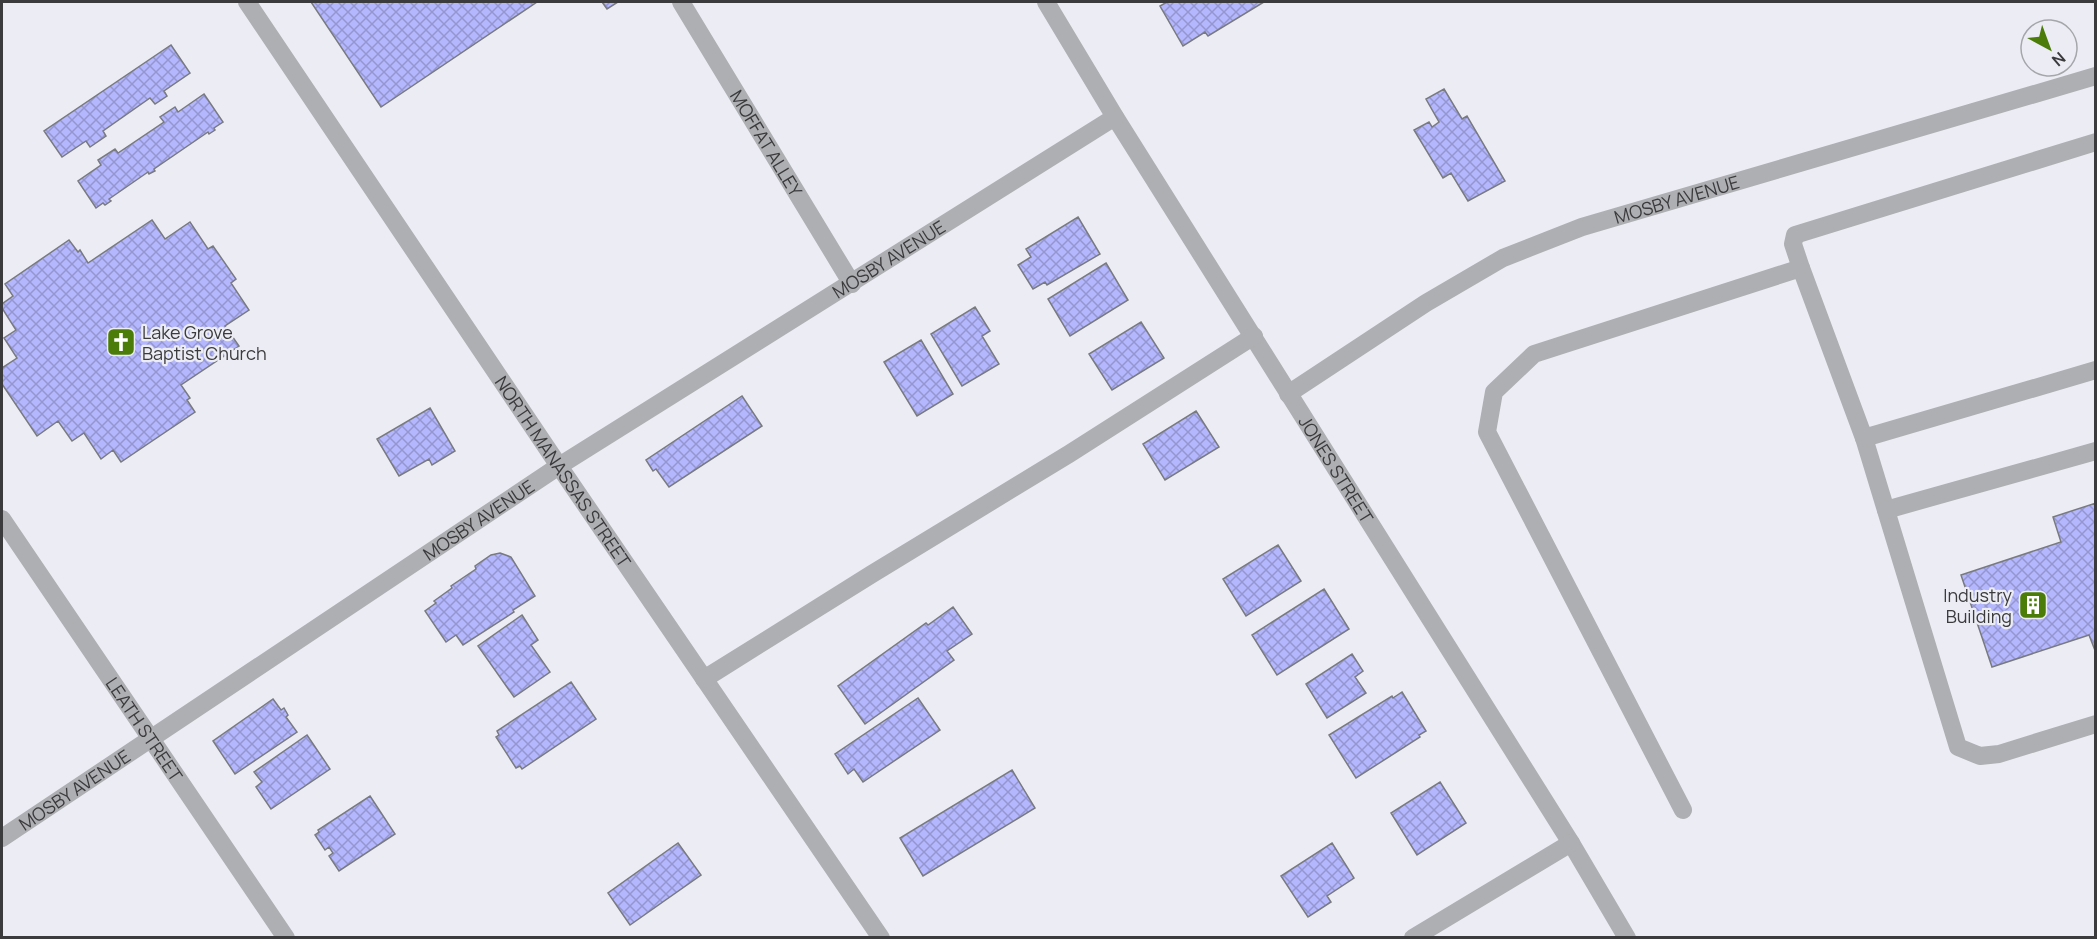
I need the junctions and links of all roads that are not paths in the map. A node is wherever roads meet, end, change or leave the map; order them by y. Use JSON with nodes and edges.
{"nodes":[{"id":1,"x":247,"y":2,"type":"edge"},
{"id":2,"x":681,"y":2,"type":"edge"},
{"id":3,"x":1046,"y":2,"type":"edge"},
{"id":4,"x":2096,"y":76,"type":"edge"},
{"id":5,"x":1115,"y":117,"type":"junction"},
{"id":6,"x":2096,"y":142,"type":"edge"},
{"id":7,"x":1801,"y":268,"type":"junction"},
{"id":8,"x":852,"y":284,"type":"junction"},
{"id":9,"x":1254,"y":336,"type":"junction"},
{"id":10,"x":2096,"y":370,"type":"edge"},
{"id":11,"x":1288,"y":394,"type":"junction"},
{"id":12,"x":1864,"y":438,"type":"junction"},
{"id":13,"x":2096,"y":451,"type":"edge"},
{"id":14,"x":559,"y":466,"type":"junction"},
{"id":15,"x":1886,"y":510,"type":"junction"},
{"id":16,"x":2,"y":519,"type":"edge"},
{"id":17,"x":704,"y":679,"type":"junction"},
{"id":18,"x":2096,"y":724,"type":"edge"},
{"id":19,"x":151,"y":738,"type":"junction"},
{"id":20,"x":1683,"y":810,"type":"dead end"},
{"id":21,"x":2,"y":838,"type":"edge"},
{"id":22,"x":1571,"y":843,"type":"junction"},
{"id":23,"x":286,"y":938,"type":"edge"},
{"id":24,"x":881,"y":938,"type":"edge"},
{"id":25,"x":1413,"y":938,"type":"edge"},
{"id":26,"x":1627,"y":938,"type":"edge"}],
"edges":[{"from":1,"to":14,"type":"street","name":"NORTH MANASSAS STREET"},
{"from":2,"to":8,"type":"street","name":"MOFFAT ALLEY"},
{"from":3,"to":5,"type":"street","name":"JONES STREET"},
{"from":4,"to":11,"type":"street","name":"MOSBY AVENUE"},
{"from":5,"to":8,"type":"street","name":"MOSBY AVENUE"},
{"from":5,"to":9,"type":"street","name":"JONES STREET"},
{"from":6,"to":7,"type":"street"},
{"from":7,"to":12,"type":"street"},
{"from":7,"to":20,"type":"street"},
{"from":8,"to":14,"type":"street","name":"MOSBY AVENUE"},
{"from":9,"to":11,"type":"street","name":"JONES STREET"},
{"from":9,"to":17,"type":"street"},
{"from":10,"to":12,"type":"street"},
{"from":11,"to":22,"type":"street","name":"JONES STREET"},
{"from":12,"to":15,"type":"street"},
{"from":13,"to":15,"type":"street"},
{"from":14,"to":17,"type":"street","name":"NORTH MANASSAS STREET"},
{"from":14,"to":19,"type":"street","name":"MOSBY AVENUE"},
{"from":15,"to":18,"type":"street"},
{"from":16,"to":19,"type":"street","name":"LEATH STREET"},
{"from":17,"to":24,"type":"street","name":"NORTH MANASSAS STREET"},
{"from":19,"to":21,"type":"street","name":"MOSBY AVENUE"},
{"from":19,"to":23,"type":"street","name":"LEATH STREET"},
{"from":22,"to":25,"type":"street"},
{"from":22,"to":26,"type":"street","name":"JONES STREET"}]}
